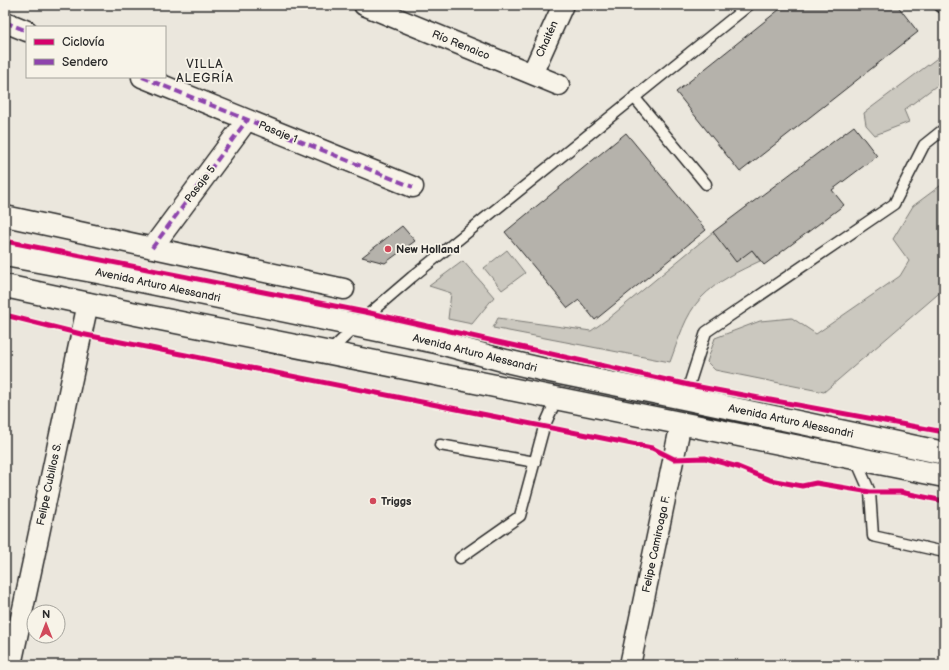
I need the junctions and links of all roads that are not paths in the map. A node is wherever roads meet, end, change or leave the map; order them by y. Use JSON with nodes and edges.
{"nodes":[{"id":1,"x":364,"y":5,"type":"edge"},
{"id":2,"x":563,"y":5,"type":"edge"},
{"id":3,"x":749,"y":5,"type":"edge"},
{"id":4,"x":5,"y":22,"type":"edge"},
{"id":5,"x":26,"y":31,"type":"edge"},
{"id":6,"x":532,"y":74,"type":"junction"},
{"id":7,"x":144,"y":78,"type":"edge"},
{"id":8,"x":558,"y":85,"type":"dead end"},
{"id":9,"x":634,"y":97,"type":"junction"},
{"id":10,"x":247,"y":120,"type":"junction"},
{"id":11,"x":944,"y":129,"type":"edge"},
{"id":12,"x":706,"y":184,"type":"dead end"},
{"id":13,"x":413,"y":188,"type":"dead end"},
{"id":14,"x":5,"y":216,"type":"edge"},
{"id":15,"x":152,"y":248,"type":"junction"},
{"id":16,"x":5,"y":255,"type":"edge"},
{"id":17,"x":5,"y":286,"type":"edge"},
{"id":18,"x":344,"y":289,"type":"dead end"},
{"id":19,"x":88,"y":303,"type":"junction"},
{"id":20,"x":357,"y":326,"type":"junction"},
{"id":21,"x":329,"y":352,"type":"junction"},
{"id":22,"x":557,"y":398,"type":"junction"},
{"id":23,"x":683,"y":398,"type":"junction"},
{"id":24,"x":681,"y":423,"type":"junction"},
{"id":25,"x":440,"y":445,"type":"dead end"},
{"id":26,"x":944,"y":453,"type":"edge"},
{"id":27,"x":855,"y":458,"type":"junction"},
{"id":28,"x":535,"y":462,"type":"junction"},
{"id":29,"x":944,"y":476,"type":"edge"},
{"id":30,"x":944,"y":552,"type":"edge"},
{"id":31,"x":460,"y":558,"type":"dead end"},
{"id":32,"x":11,"y":665,"type":"edge"},
{"id":33,"x":630,"y":665,"type":"edge"}],
"edges":[{"from":1,"to":6,"type":"street","name":"Río Renaico"},
{"from":2,"to":6,"type":"street","name":"Chaitén"},
{"from":3,"to":9,"type":"lane"},
{"from":4,"to":5,"type":"street"},
{"from":6,"to":8,"type":"street","name":"Río Renaico"},
{"from":7,"to":10,"type":"street","name":"Pasaje 1"},
{"from":9,"to":12,"type":"lane"},
{"from":9,"to":20,"type":"lane"},
{"from":10,"to":13,"type":"street","name":"Pasaje 1"},
{"from":10,"to":15,"type":"street","name":"Pasaje 5"},
{"from":11,"to":23,"type":"lane"},
{"from":14,"to":15,"type":"street"},
{"from":15,"to":18,"type":"street"},
{"from":16,"to":20,"type":"main road","name":"Avenida Arturo Alessandri"},
{"from":17,"to":19,"type":"main road","name":"Avenida Arturo Alessandri"},
{"from":19,"to":21,"type":"main road","name":"Avenida Arturo Alessandri"},
{"from":19,"to":32,"type":"street","name":"Felipe Cubillos S."},
{"from":20,"to":21,"type":"lane"},
{"from":20,"to":23,"type":"main road","name":"Avenida Arturo Alessandri"},
{"from":21,"to":22,"type":"main road","name":"Avenida Arturo Alessandri"},
{"from":22,"to":24,"type":"main road","name":"Avenida Arturo Alessandri"},
{"from":22,"to":28,"type":"lane"},
{"from":23,"to":26,"type":"main road","name":"Avenida Arturo Alessandri"},
{"from":24,"to":27,"type":"main road","name":"Avenida Arturo Alessandri"},
{"from":24,"to":33,"type":"street","name":"Felipe Camiroaga F."},
{"from":25,"to":28,"type":"lane"},
{"from":27,"to":29,"type":"main road","name":"Avenida Arturo Alessandri"},
{"from":27,"to":30,"type":"lane"},
{"from":28,"to":31,"type":"lane"}]}
